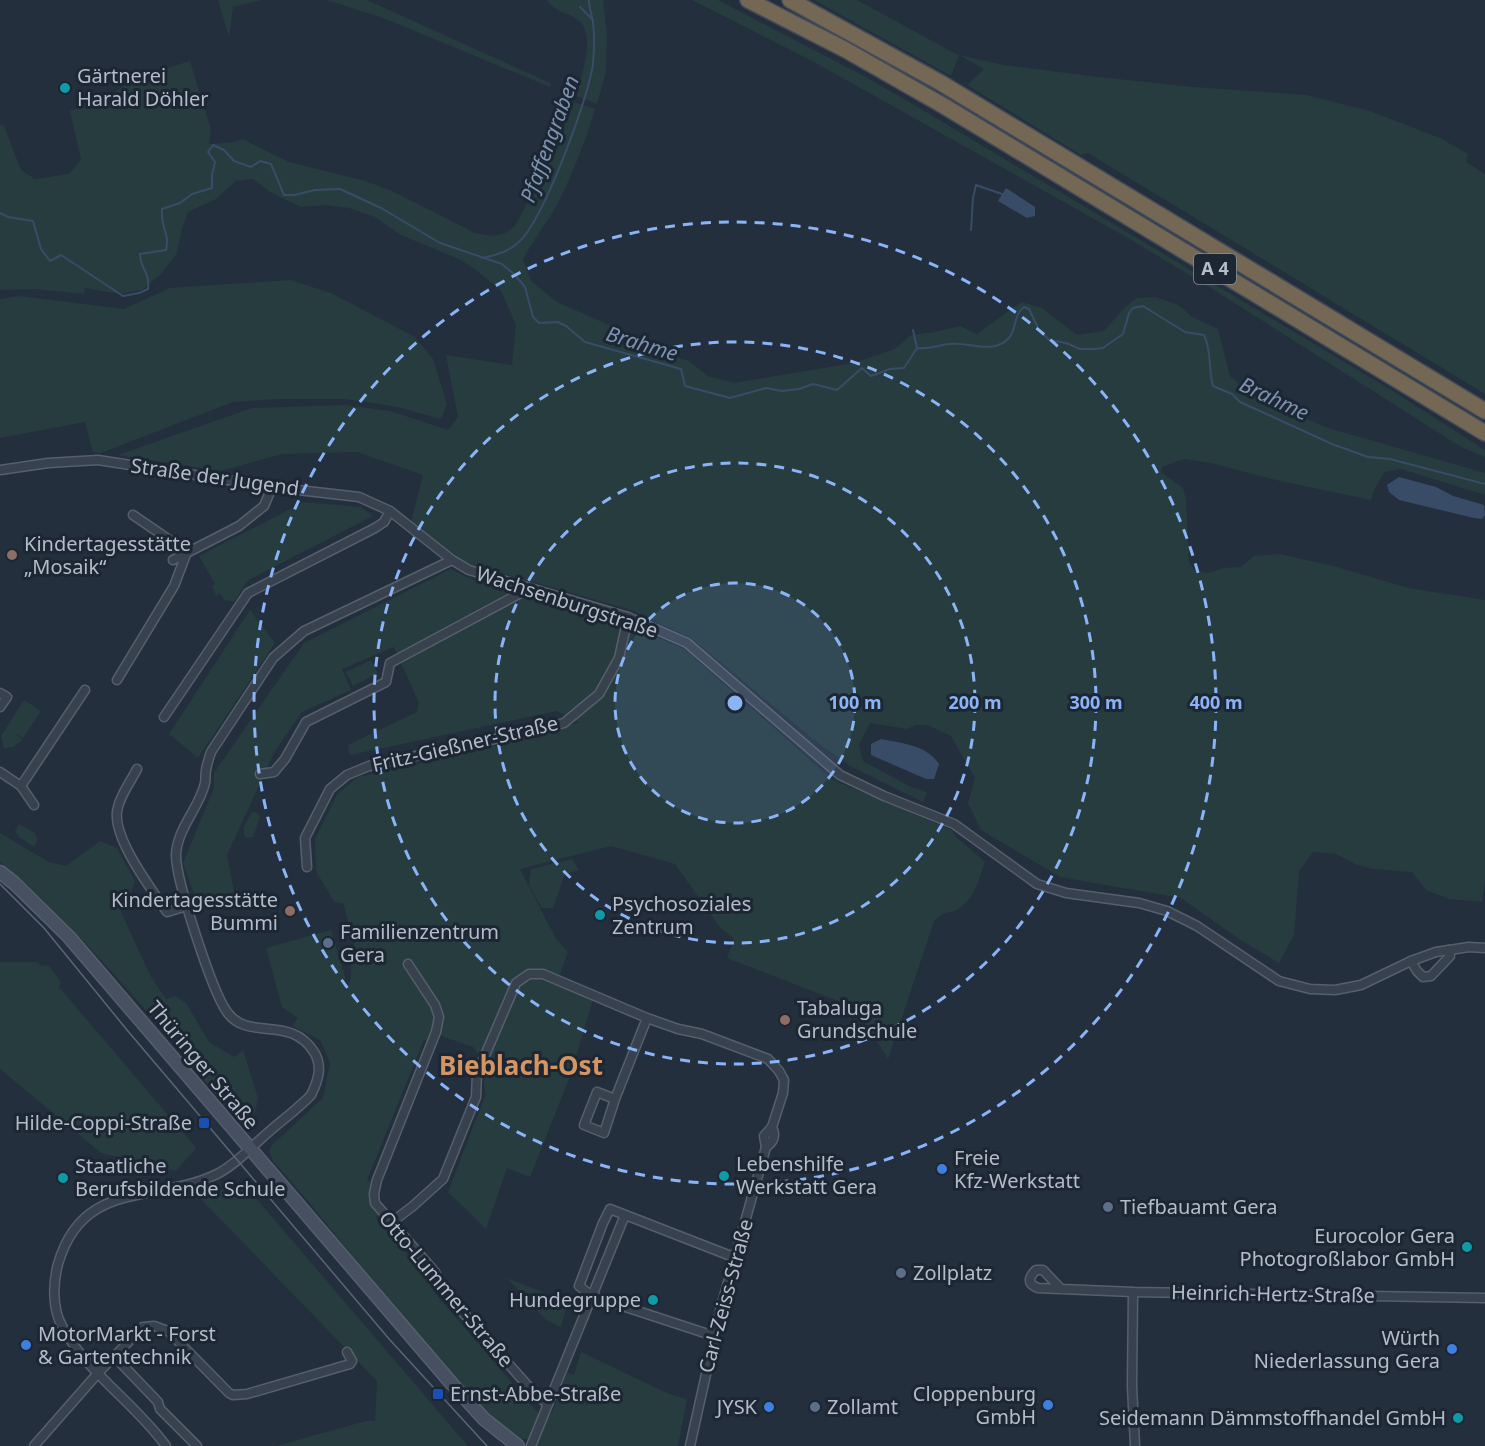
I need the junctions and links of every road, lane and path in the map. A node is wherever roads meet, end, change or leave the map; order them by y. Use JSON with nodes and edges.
{"nodes":[{"id":1,"x":748,"y":0,"type":"edge"},
{"id":2,"x":790,"y":0,"type":"edge"},
{"id":3,"x":1485,"y":411,"type":"edge"},
{"id":4,"x":1485,"y":433,"type":"edge"},
{"id":5,"x":0,"y":470,"type":"edge"},
{"id":6,"x":272,"y":487,"type":"junction"},
{"id":7,"x":390,"y":511,"type":"junction"},
{"id":8,"x":133,"y":515,"type":"dead end"},
{"id":9,"x":419,"y":534,"type":"joint"},
{"id":10,"x":187,"y":552,"type":"junction"},
{"id":11,"x":173,"y":560,"type":"dead end"},
{"id":12,"x":452,"y":560,"type":"junction"},
{"id":13,"x":528,"y":589,"type":"junction"},
{"id":14,"x":628,"y":618,"type":"junction"},
{"id":15,"x":117,"y":680,"type":"dead end"},
{"id":16,"x":85,"y":690,"type":"dead end"},
{"id":17,"x":0,"y":693,"type":"edge"},
{"id":18,"x":0,"y":707,"type":"edge"},
{"id":19,"x":164,"y":717,"type":"dead end"},
{"id":20,"x":137,"y":769,"type":"dead end"},
{"id":21,"x":0,"y":772,"type":"edge"},
{"id":22,"x":260,"y":774,"type":"dead end"},
{"id":23,"x":21,"y":786,"type":"junction"},
{"id":24,"x":34,"y":805,"type":"dead end"},
{"id":25,"x":307,"y":867,"type":"dead end"},
{"id":26,"x":0,"y":872,"type":"edge"},
{"id":27,"x":187,"y":906,"type":"junction"},
{"id":28,"x":1485,"y":948,"type":"edge"},
{"id":29,"x":1449,"y":950,"type":"junction"},
{"id":30,"x":1411,"y":961,"type":"junction"},
{"id":31,"x":408,"y":964,"type":"dead end"},
{"id":32,"x":647,"y":1018,"type":"junction"},
{"id":33,"x":615,"y":1099,"type":"junction"},
{"id":34,"x":250,"y":1149,"type":"junction"},
{"id":35,"x":625,"y":1215,"type":"junction"},
{"id":36,"x":392,"y":1222,"type":"junction"},
{"id":37,"x":736,"y":1258,"type":"junction"},
{"id":38,"x":1061,"y":1289,"type":"dead end"},
{"id":39,"x":1132,"y":1292,"type":"junction"},
{"id":40,"x":592,"y":1296,"type":"junction"},
{"id":41,"x":1485,"y":1298,"type":"edge"},
{"id":42,"x":714,"y":1336,"type":"junction"},
{"id":43,"x":347,"y":1352,"type":"dead end"},
{"id":44,"x":114,"y":1356,"type":"junction"},
{"id":45,"x":99,"y":1372,"type":"junction"},
{"id":46,"x":548,"y":1404,"type":"junction"},
{"id":47,"x":34,"y":1446,"type":"edge"},
{"id":48,"x":166,"y":1446,"type":"edge"},
{"id":49,"x":196,"y":1446,"type":"edge"},
{"id":50,"x":518,"y":1446,"type":"edge"},
{"id":51,"x":531,"y":1446,"type":"edge"},
{"id":52,"x":690,"y":1446,"type":"edge"},
{"id":53,"x":1135,"y":1446,"type":"edge"}],
"edges":[{"from":1,"to":4,"type":"highway","number":"A 4"},
{"from":2,"to":3,"type":"highway","number":"A 4"},
{"from":5,"to":6,"type":"street","name":"Straße der Jugend"},
{"from":6,"to":7,"type":"street","name":"Straße der Jugend"},
{"from":6,"to":10,"type":"street"},
{"from":7,"to":9,"type":"street","name":"Straße der Jugend"},
{"from":7,"to":19,"type":"street"},
{"from":8,"to":10,"type":"street"},
{"from":9,"to":12,"type":"street","name":"Wachsenburgstraße"},
{"from":10,"to":11,"type":"street"},
{"from":10,"to":15,"type":"street"},
{"from":12,"to":13,"type":"street","name":"Wachsenburgstraße"},
{"from":12,"to":27,"type":"street"},
{"from":13,"to":14,"type":"street","name":"Wachsenburgstraße"},
{"from":13,"to":22,"type":"street"},
{"from":14,"to":25,"type":"street","name":"Fritz-Gießner-Straße"},
{"from":14,"to":30,"type":"street","name":"Wachsenburgstraße"},
{"from":16,"to":23,"type":"street"},
{"from":17,"to":18,"type":"street"},
{"from":20,"to":27,"type":"street"},
{"from":21,"to":23,"type":"street"},
{"from":23,"to":24,"type":"street"},
{"from":26,"to":34,"type":"main road","name":"Thüringer Straße"},
{"from":27,"to":34,"type":"street"},
{"from":28,"to":29,"type":"street","name":"Wachsenburgstraße"},
{"from":29,"to":30,"type":"street","name":"Wachsenburgstraße"},
{"from":29,"to":30,"type":"street"},
{"from":31,"to":36,"type":"street","name":"Otto-Lummer-Straße"},
{"from":32,"to":33,"type":"street"},
{"from":32,"to":36,"type":"street"},
{"from":32,"to":37,"type":"street","name":"Carl-Zeiss-Straße"},
{"from":33,"to":33,"type":"street"},
{"from":34,"to":45,"type":"street"},
{"from":34,"to":50,"type":"main road","name":"Thüringer Straße"},
{"from":35,"to":37,"type":"street"},
{"from":35,"to":40,"type":"street"},
{"from":35,"to":40,"type":"street"},
{"from":36,"to":46,"type":"street","name":"Otto-Lummer-Straße"},
{"from":37,"to":42,"type":"street","name":"Carl-Zeiss-Straße"},
{"from":38,"to":39,"type":"street","name":"Heinrich-Hertz-Straße"},
{"from":39,"to":41,"type":"street","name":"Heinrich-Hertz-Straße"},
{"from":39,"to":53,"type":"street"},
{"from":40,"to":42,"type":"street"},
{"from":40,"to":46,"type":"street"},
{"from":42,"to":52,"type":"street","name":"Carl-Zeiss-Straße"},
{"from":43,"to":44,"type":"street"},
{"from":44,"to":45,"type":"street"},
{"from":44,"to":49,"type":"street"},
{"from":45,"to":47,"type":"street"},
{"from":45,"to":48,"type":"street"},
{"from":46,"to":51,"type":"street"}]}
